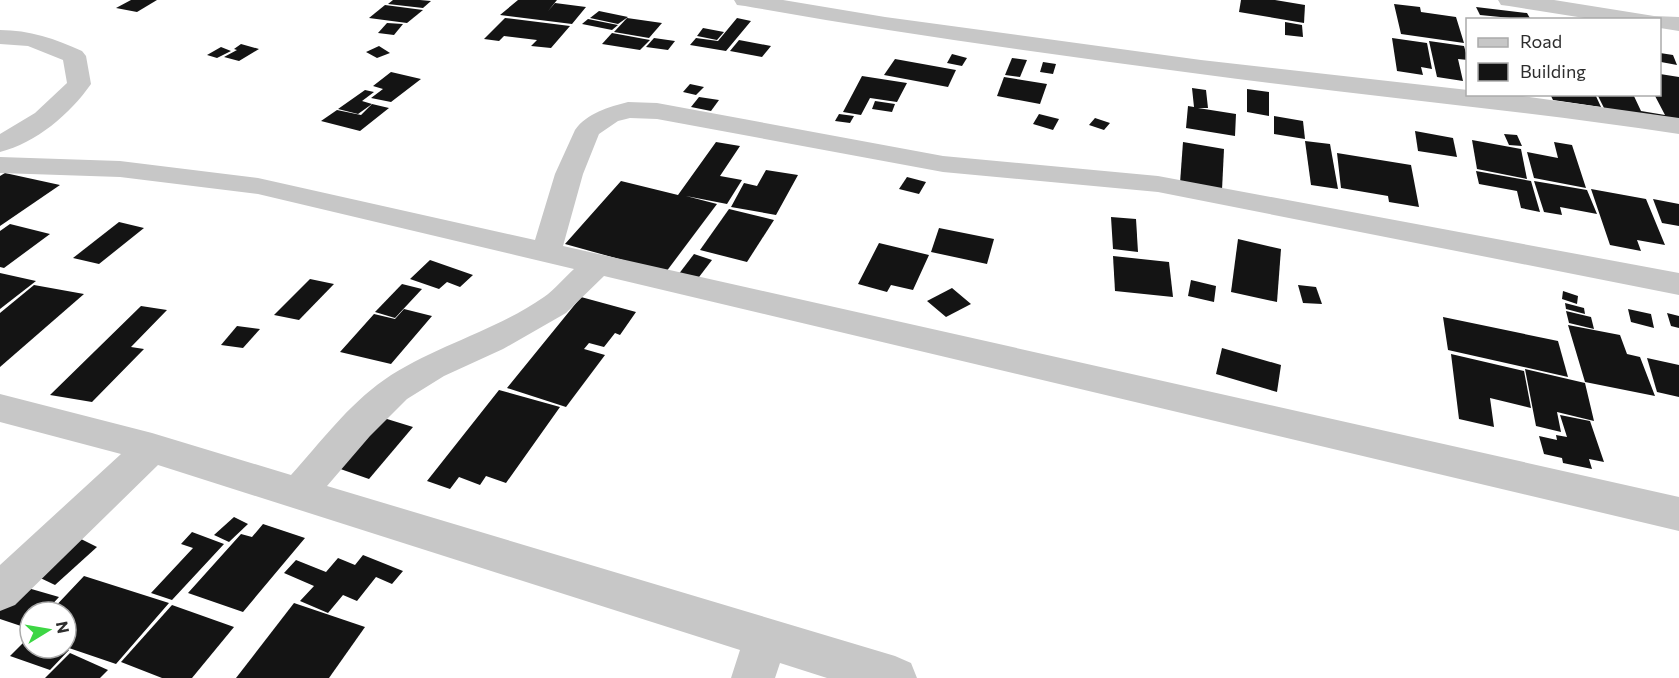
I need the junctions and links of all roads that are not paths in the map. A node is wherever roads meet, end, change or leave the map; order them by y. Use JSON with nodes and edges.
{"nodes":[{"id":1,"x":745,"y":0,"type":"edge"},
{"id":2,"x":1509,"y":0,"type":"edge"},
{"id":3,"x":1632,"y":18,"type":"edge"},
{"id":4,"x":1661,"y":21,"type":"edge"},
{"id":5,"x":1679,"y":24,"type":"edge"},
{"id":6,"x":0,"y":37,"type":"edge"},
{"id":7,"x":1679,"y":126,"type":"edge"},
{"id":8,"x":0,"y":144,"type":"edge"},
{"id":9,"x":0,"y":165,"type":"edge"},
{"id":10,"x":546,"y":253,"type":"junction"},
{"id":11,"x":597,"y":265,"type":"junction"},
{"id":12,"x":1679,"y":284,"type":"edge"},
{"id":13,"x":0,"y":408,"type":"edge"},
{"id":14,"x":152,"y":448,"type":"junction"},
{"id":15,"x":297,"y":494,"type":"junction"},
{"id":16,"x":1679,"y":514,"type":"edge"},
{"id":17,"x":0,"y":592,"type":"edge"},
{"id":18,"x":759,"y":658,"type":"edge"},
{"id":19,"x":896,"y":678,"type":"edge"}],
"edges":[{"from":1,"to":7,"type":"street"},
{"from":2,"to":3,"type":"street"},
{"from":4,"to":5,"type":"street"},
{"from":6,"to":8,"type":"street"},
{"from":9,"to":10,"type":"street"},
{"from":10,"to":11,"type":"street"},
{"from":10,"to":12,"type":"street"},
{"from":11,"to":15,"type":"street"},
{"from":11,"to":16,"type":"street"},
{"from":13,"to":14,"type":"street"},
{"from":14,"to":15,"type":"street"},
{"from":14,"to":17,"type":"street"},
{"from":15,"to":18,"type":"street"},
{"from":18,"to":19,"type":"street"}]}
